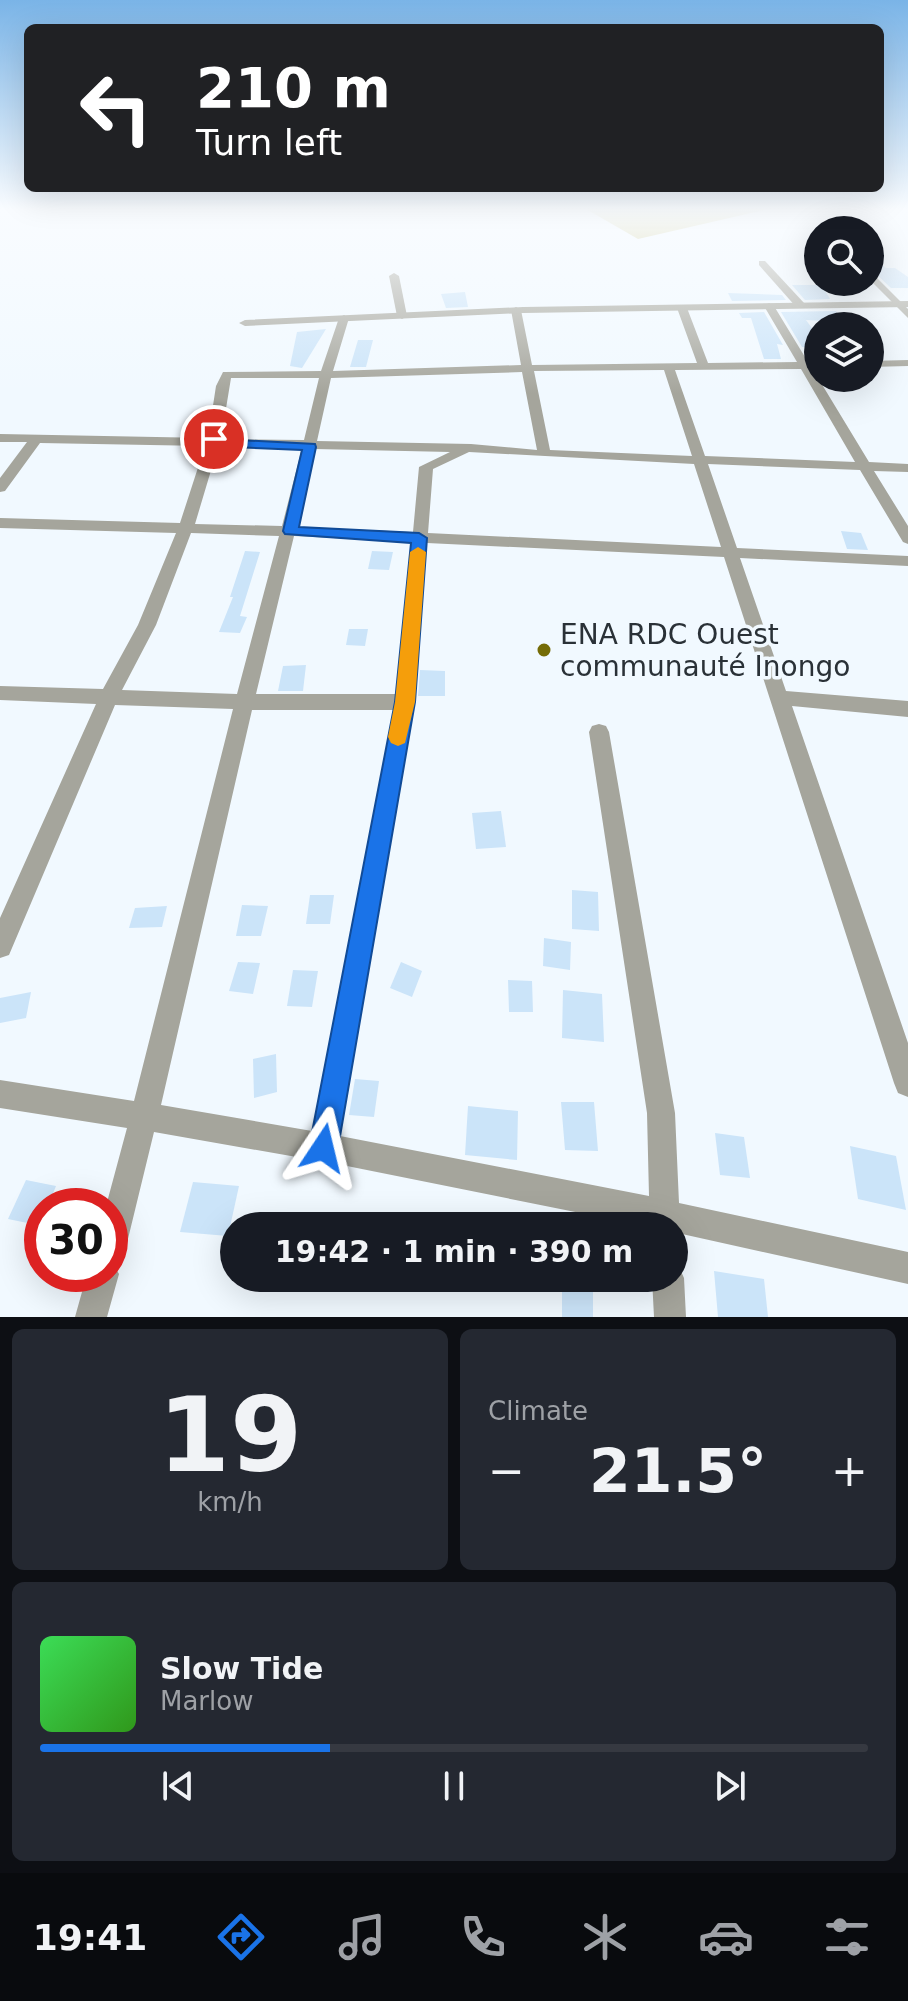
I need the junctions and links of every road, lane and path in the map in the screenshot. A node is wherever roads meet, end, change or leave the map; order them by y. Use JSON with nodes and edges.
{"nodes":[{"id":1,"x":769,"y":270,"type":"edge"},
{"id":2,"x":394,"y":276,"type":"dead end"},
{"id":3,"x":884,"y":288,"type":"edge"},
{"id":4,"x":769,"y":306,"type":"junction"},
{"id":5,"x":801,"y":306,"type":"junction"},
{"id":6,"x":682,"y":308,"type":"junction"},
{"id":7,"x":905,"y":308,"type":"edge"},
{"id":8,"x":516,"y":310,"type":"junction"},
{"id":9,"x":402,"y":316,"type":"junction"},
{"id":10,"x":344,"y":318,"type":"junction"},
{"id":11,"x":245,"y":323,"type":"dead end"},
{"id":12,"x":804,"y":355,"type":"edge"},
{"id":13,"x":908,"y":363,"type":"edge"},
{"id":14,"x":884,"y":364,"type":"edge"},
{"id":15,"x":703,"y":365,"type":"junction"},
{"id":16,"x":804,"y":365,"type":"edge"},
{"id":17,"x":528,"y":368,"type":"junction"},
{"id":18,"x":669,"y":368,"type":"junction"},
{"id":19,"x":326,"y":375,"type":"junction"},
{"id":20,"x":825,"y":392,"type":"edge"},
{"id":21,"x":0,"y":438,"type":"edge"},
{"id":22,"x":36,"y":439,"type":"junction"},
{"id":23,"x":213,"y":443,"type":"junction"},
{"id":24,"x":310,"y":447,"type":"junction"},
{"id":25,"x":471,"y":448,"type":"junction"},
{"id":26,"x":544,"y":453,"type":"junction"},
{"id":27,"x":700,"y":458,"type":"junction"},
{"id":28,"x":865,"y":467,"type":"junction"},
{"id":29,"x":908,"y":468,"type":"edge"},
{"id":30,"x":0,"y":488,"type":"edge"},
{"id":31,"x":0,"y":523,"type":"edge"},
{"id":32,"x":186,"y":527,"type":"junction"},
{"id":33,"x":290,"y":531,"type":"junction"},
{"id":34,"x":419,"y":538,"type":"junction"},
{"id":35,"x":908,"y":539,"type":"edge"},
{"id":36,"x":732,"y":552,"type":"junction"},
{"id":37,"x":908,"y":561,"type":"edge"},
{"id":38,"x":0,"y":693,"type":"edge"},
{"id":39,"x":109,"y":696,"type":"junction"},
{"id":40,"x":782,"y":698,"type":"junction"},
{"id":41,"x":245,"y":702,"type":"junction"},
{"id":42,"x":405,"y":702,"type":"junction"},
{"id":43,"x":908,"y":709,"type":"edge"},
{"id":44,"x":599,"y":732,"type":"dead end"},
{"id":45,"x":0,"y":946,"type":"edge"},
{"id":46,"x":908,"y":1083,"type":"edge"},
{"id":47,"x":0,"y":1094,"type":"edge"},
{"id":48,"x":146,"y":1116,"type":"junction"},
{"id":49,"x":323,"y":1148,"type":"junction"},
{"id":50,"x":126,"y":1188,"type":"edge"},
{"id":51,"x":626,"y":1212,"type":"edge"},
{"id":52,"x":664,"y":1212,"type":"edge"},
{"id":53,"x":688,"y":1225,"type":"edge"},
{"id":54,"x":908,"y":1268,"type":"edge"},
{"id":55,"x":98,"y":1292,"type":"edge"},
{"id":56,"x":669,"y":1292,"type":"edge"},
{"id":57,"x":91,"y":1317,"type":"edge"},
{"id":58,"x":670,"y":1317,"type":"edge"}],
"edges":[{"from":1,"to":5,"type":"street"},
{"from":2,"to":9,"type":"street"},
{"from":3,"to":7,"type":"street"},
{"from":4,"to":5,"type":"street"},
{"from":4,"to":6,"type":"street"},
{"from":4,"to":12,"type":"street"},
{"from":5,"to":7,"type":"street"},
{"from":6,"to":8,"type":"street"},
{"from":6,"to":15,"type":"street"},
{"from":8,"to":9,"type":"street"},
{"from":8,"to":17,"type":"street"},
{"from":9,"to":10,"type":"street"},
{"from":10,"to":11,"type":"street"},
{"from":10,"to":19,"type":"street"},
{"from":13,"to":14,"type":"street"},
{"from":15,"to":16,"type":"street"},
{"from":15,"to":18,"type":"street"},
{"from":17,"to":18,"type":"street"},
{"from":17,"to":19,"type":"street"},
{"from":17,"to":26,"type":"street"},
{"from":18,"to":27,"type":"street"},
{"from":19,"to":23,"type":"street"},
{"from":19,"to":24,"type":"street"},
{"from":20,"to":28,"type":"street"},
{"from":21,"to":22,"type":"street"},
{"from":22,"to":23,"type":"street"},
{"from":22,"to":30,"type":"street"},
{"from":23,"to":24,"type":"street"},
{"from":23,"to":32,"type":"street"},
{"from":24,"to":25,"type":"street"},
{"from":24,"to":33,"type":"street"},
{"from":25,"to":26,"type":"street"},
{"from":25,"to":34,"type":"street"},
{"from":26,"to":27,"type":"street"},
{"from":27,"to":28,"type":"street"},
{"from":27,"to":36,"type":"street"},
{"from":28,"to":29,"type":"street"},
{"from":28,"to":35,"type":"street"},
{"from":31,"to":32,"type":"street"},
{"from":32,"to":33,"type":"street"},
{"from":32,"to":39,"type":"street"},
{"from":33,"to":34,"type":"street"},
{"from":33,"to":41,"type":"street"},
{"from":34,"to":36,"type":"street"},
{"from":34,"to":42,"type":"street"},
{"from":36,"to":37,"type":"street"},
{"from":36,"to":40,"type":"street"},
{"from":38,"to":39,"type":"street"},
{"from":39,"to":41,"type":"street"},
{"from":39,"to":45,"type":"street"},
{"from":40,"to":43,"type":"street"},
{"from":40,"to":46,"type":"street"},
{"from":41,"to":42,"type":"street"},
{"from":41,"to":48,"type":"street"},
{"from":42,"to":49,"type":"street"},
{"from":44,"to":52,"type":"street"},
{"from":47,"to":48,"type":"street"},
{"from":48,"to":49,"type":"street"},
{"from":48,"to":50,"type":"street"},
{"from":49,"to":51,"type":"street"},
{"from":53,"to":54,"type":"street"},
{"from":55,"to":57,"type":"street"},
{"from":56,"to":58,"type":"street"}]}
